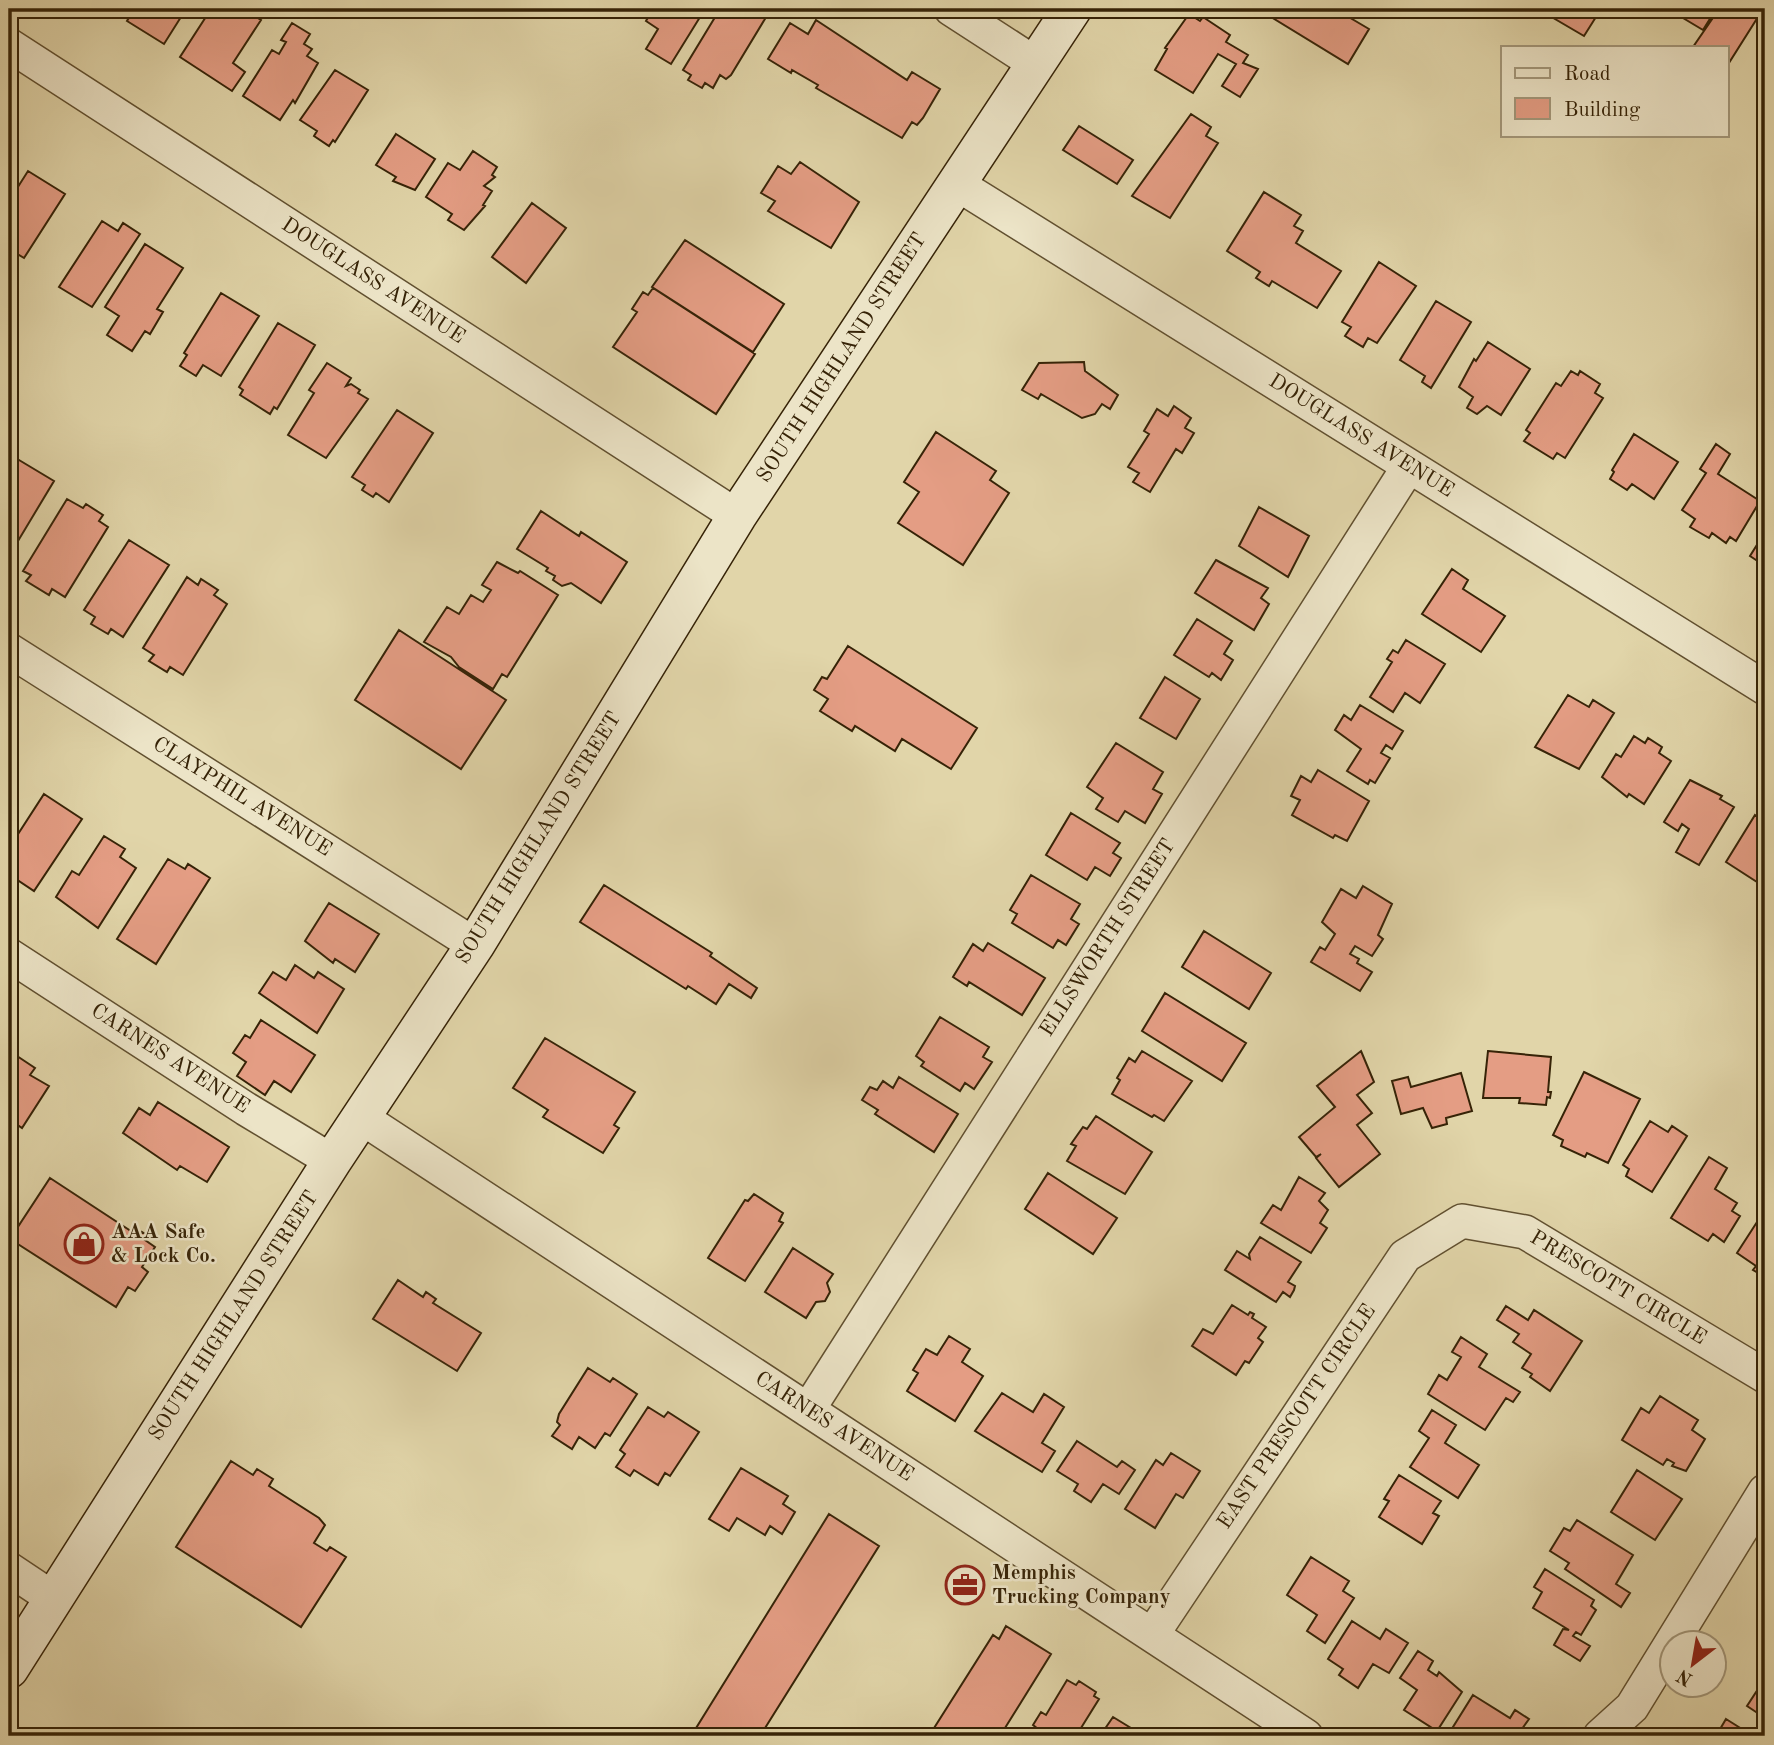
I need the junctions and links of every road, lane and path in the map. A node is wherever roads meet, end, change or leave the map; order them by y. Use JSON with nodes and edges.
{"nodes":[{"id":1,"x":951,"y":9,"type":"edge"},
{"id":2,"x":1072,"y":9,"type":"edge"},
{"id":3,"x":9,"y":45,"type":"edge"},
{"id":4,"x":1036,"y":64,"type":"junction"},
{"id":5,"x":957,"y":184,"type":"junction"},
{"id":6,"x":1409,"y":466,"type":"junction"},
{"id":7,"x":737,"y":516,"type":"junction"},
{"id":8,"x":9,"y":650,"type":"edge"},
{"id":9,"x":1765,"y":688,"type":"edge"},
{"id":10,"x":475,"y":945,"type":"junction"},
{"id":11,"x":9,"y":955,"type":"edge"},
{"id":12,"x":362,"y":1118,"type":"junction"},
{"id":13,"x":332,"y":1161,"type":"junction"},
{"id":14,"x":1462,"y":1221,"type":"joint"},
{"id":15,"x":1765,"y":1376,"type":"edge"},
{"id":16,"x":808,"y":1410,"type":"junction"},
{"id":17,"x":1765,"y":1491,"type":"edge"},
{"id":18,"x":9,"y":1569,"type":"edge"},
{"id":19,"x":54,"y":1598,"type":"junction"},
{"id":20,"x":1152,"y":1635,"type":"junction"},
{"id":21,"x":9,"y":1669,"type":"edge"},
{"id":22,"x":1306,"y":1736,"type":"edge"},
{"id":23,"x":1600,"y":1736,"type":"edge"}],
"edges":[{"from":1,"to":4,"type":"street"},
{"from":2,"to":4,"type":"main road","name":"SOUTH HIGHLAND STREET"},
{"from":3,"to":7,"type":"street","name":"DOUGLASS AVENUE"},
{"from":4,"to":5,"type":"main road","name":"SOUTH HIGHLAND STREET"},
{"from":5,"to":6,"type":"street","name":"DOUGLASS AVENUE"},
{"from":5,"to":7,"type":"main road","name":"SOUTH HIGHLAND STREET"},
{"from":6,"to":9,"type":"street","name":"DOUGLASS AVENUE"},
{"from":6,"to":16,"type":"street","name":"ELLSWORTH STREET"},
{"from":7,"to":10,"type":"main road","name":"SOUTH HIGHLAND STREET"},
{"from":8,"to":10,"type":"street","name":"CLAYPHIL AVENUE"},
{"from":10,"to":12,"type":"main road","name":"SOUTH HIGHLAND STREET"},
{"from":11,"to":13,"type":"street","name":"CARNES AVENUE"},
{"from":12,"to":13,"type":"main road","name":"SOUTH HIGHLAND STREET"},
{"from":12,"to":16,"type":"street","name":"CARNES AVENUE"},
{"from":13,"to":19,"type":"main road","name":"SOUTH HIGHLAND STREET"},
{"from":14,"to":15,"type":"street","name":"PRESCOTT CIRCLE"},
{"from":14,"to":20,"type":"street","name":"EAST PRESCOTT CIRCLE"},
{"from":16,"to":20,"type":"street","name":"CARNES AVENUE"},
{"from":17,"to":23,"type":"street"},
{"from":18,"to":19,"type":"street"},
{"from":19,"to":21,"type":"main road","name":"SOUTH HIGHLAND STREET"},
{"from":20,"to":22,"type":"street","name":"CARNES AVENUE"}]}
